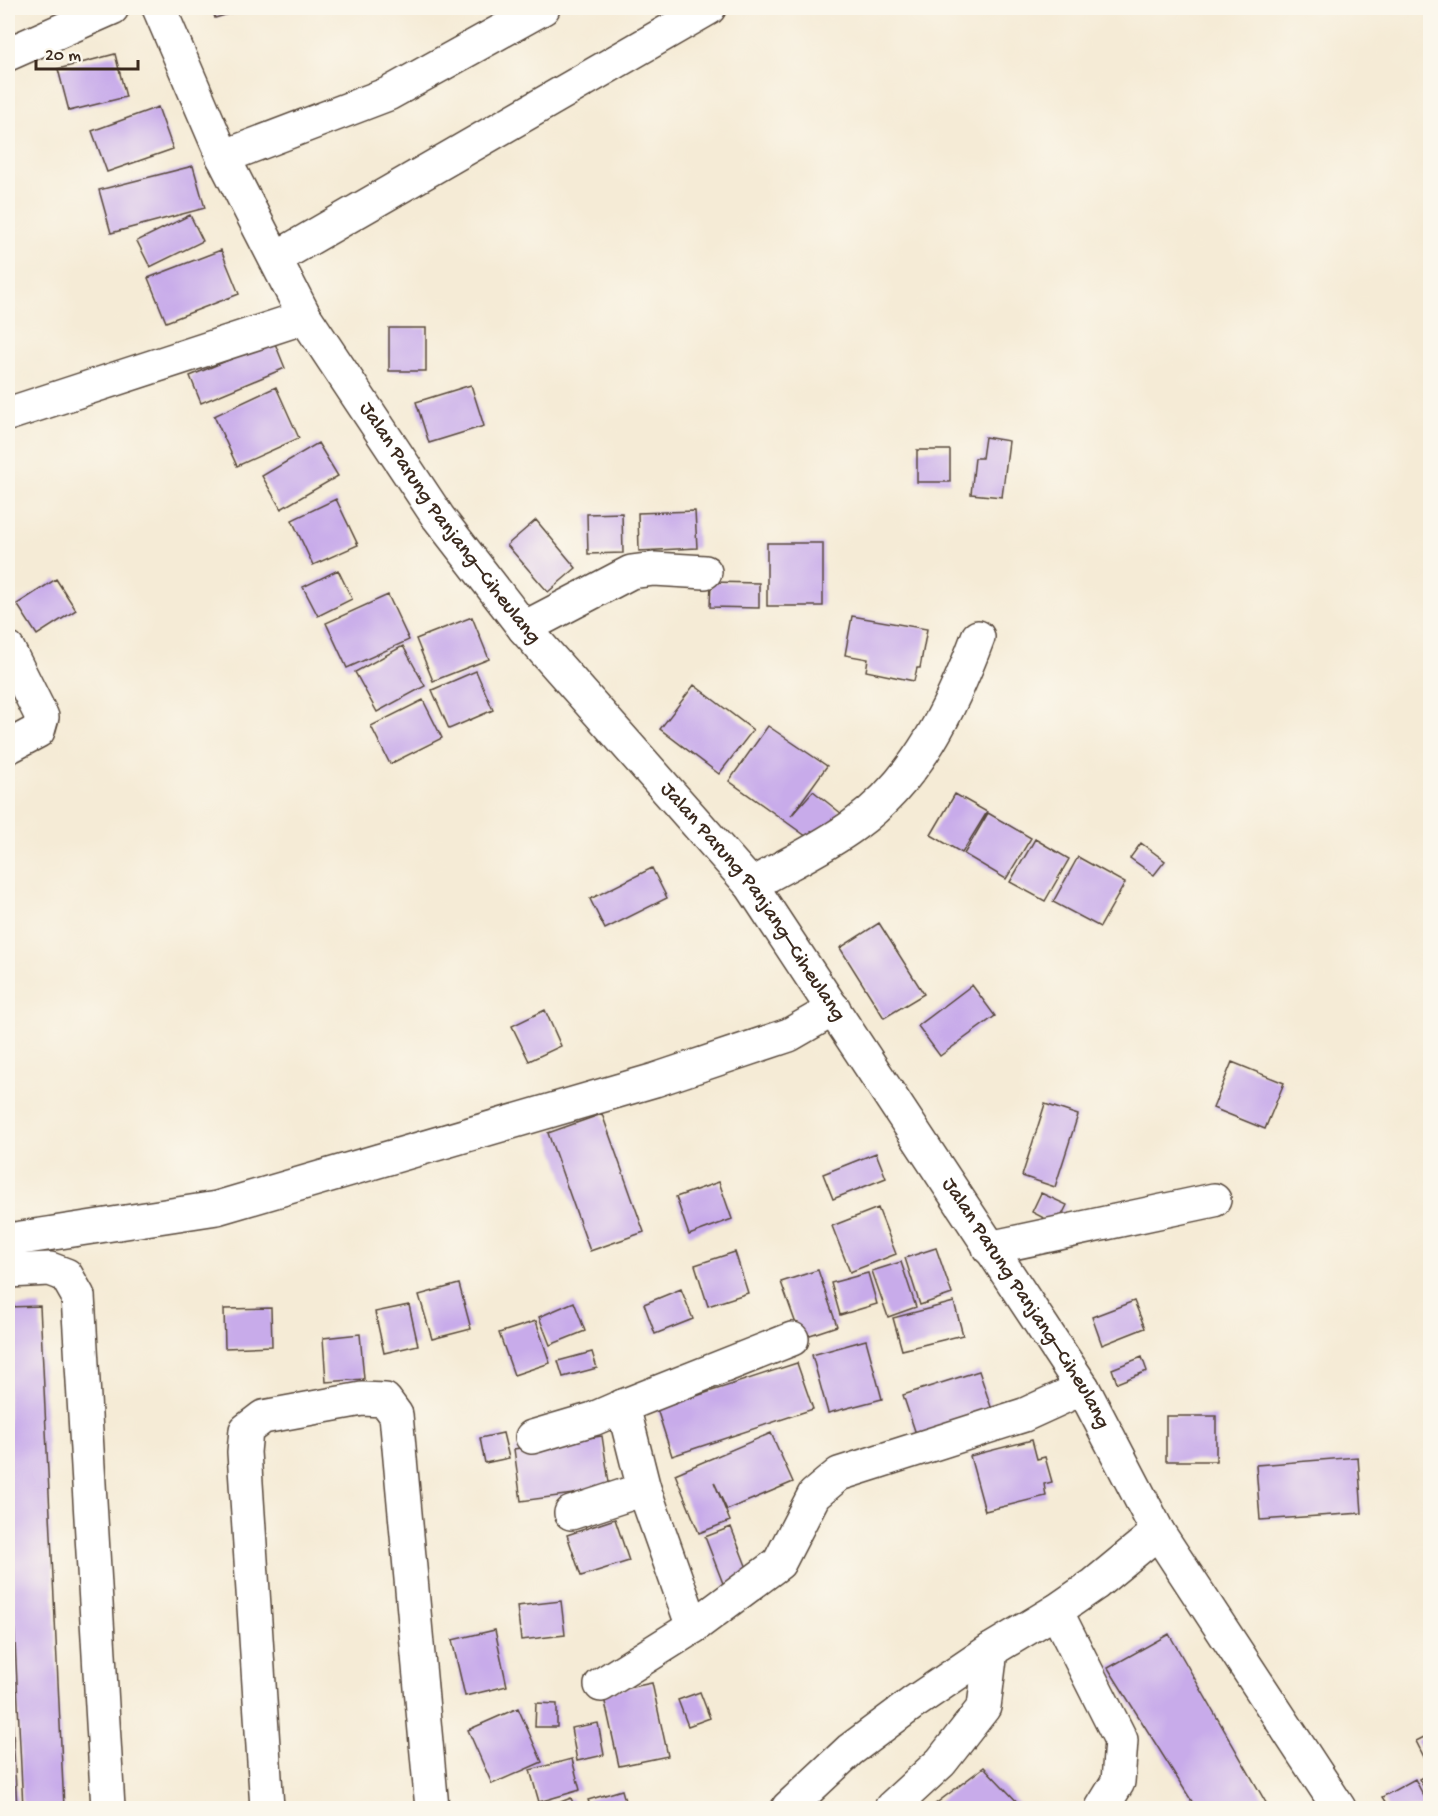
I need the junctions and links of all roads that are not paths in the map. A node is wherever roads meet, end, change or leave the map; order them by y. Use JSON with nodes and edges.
{"nodes":[{"id":1,"x":112,"y":8,"type":"edge"},
{"id":2,"x":159,"y":8,"type":"edge"},
{"id":3,"x":543,"y":8,"type":"edge"},
{"id":4,"x":709,"y":8,"type":"edge"},
{"id":5,"x":8,"y":54,"type":"edge"},
{"id":6,"x":223,"y":157,"type":"junction"},
{"id":7,"x":276,"y":258,"type":"junction"},
{"id":8,"x":304,"y":317,"type":"junction"},
{"id":9,"x":8,"y":414,"type":"edge"},
{"id":10,"x":705,"y":572,"type":"dead end"},
{"id":11,"x":524,"y":628,"type":"junction"},
{"id":12,"x":978,"y":637,"type":"dead end"},
{"id":13,"x":8,"y":649,"type":"edge"},
{"id":14,"x":8,"y":747,"type":"edge"},
{"id":15,"x":751,"y":885,"type":"junction"},
{"id":16,"x":834,"y":1009,"type":"junction"},
{"id":17,"x":1214,"y":1200,"type":"dead end"},
{"id":18,"x":8,"y":1240,"type":"edge"},
{"id":19,"x":989,"y":1248,"type":"junction"},
{"id":20,"x":8,"y":1271,"type":"edge"},
{"id":21,"x":792,"y":1339,"type":"dead end"},
{"id":22,"x":1083,"y":1388,"type":"junction"},
{"id":23,"x":623,"y":1406,"type":"junction"},
{"id":24,"x":532,"y":1437,"type":"dead end"},
{"id":25,"x":644,"y":1490,"type":"junction"},
{"id":26,"x":571,"y":1513,"type":"dead end"},
{"id":27,"x":1158,"y":1532,"type":"junction"},
{"id":28,"x":1056,"y":1611,"type":"junction"},
{"id":29,"x":693,"y":1627,"type":"junction"},
{"id":30,"x":991,"y":1650,"type":"junction"},
{"id":31,"x":601,"y":1685,"type":"dead end"},
{"id":32,"x":108,"y":1809,"type":"edge"},
{"id":33,"x":267,"y":1809,"type":"edge"},
{"id":34,"x":432,"y":1809,"type":"edge"},
{"id":35,"x":788,"y":1809,"type":"edge"},
{"id":36,"x":891,"y":1809,"type":"edge"},
{"id":37,"x":1102,"y":1809,"type":"edge"},
{"id":38,"x":1339,"y":1809,"type":"edge"}],
"edges":[{"from":1,"to":5,"type":"street"},
{"from":2,"to":6,"type":"street","name":"Jalan Parung Panjang–Ciheulang"},
{"from":3,"to":6,"type":"street"},
{"from":4,"to":7,"type":"street"},
{"from":6,"to":7,"type":"street","name":"Jalan Parung Panjang–Ciheulang"},
{"from":7,"to":8,"type":"street","name":"Jalan Parung Panjang–Ciheulang"},
{"from":8,"to":9,"type":"street"},
{"from":8,"to":11,"type":"street","name":"Jalan Parung Panjang–Ciheulang"},
{"from":10,"to":11,"type":"street"},
{"from":11,"to":15,"type":"street","name":"Jalan Parung Panjang–Ciheulang"},
{"from":12,"to":15,"type":"street"},
{"from":13,"to":14,"type":"street"},
{"from":15,"to":16,"type":"street","name":"Jalan Parung Panjang–Ciheulang"},
{"from":16,"to":18,"type":"street"},
{"from":16,"to":19,"type":"street","name":"Jalan Parung Panjang–Ciheulang"},
{"from":17,"to":19,"type":"street"},
{"from":19,"to":22,"type":"street","name":"Jalan Parung Panjang–Ciheulang"},
{"from":20,"to":32,"type":"street"},
{"from":21,"to":23,"type":"street"},
{"from":22,"to":27,"type":"street","name":"Jalan Parung Panjang–Ciheulang"},
{"from":22,"to":29,"type":"street"},
{"from":23,"to":24,"type":"street"},
{"from":23,"to":25,"type":"street"},
{"from":25,"to":26,"type":"street"},
{"from":25,"to":29,"type":"street"},
{"from":27,"to":28,"type":"street"},
{"from":27,"to":38,"type":"street","name":"Jalan Parung Panjang–Ciheulang"},
{"from":28,"to":30,"type":"street"},
{"from":28,"to":37,"type":"street"},
{"from":29,"to":31,"type":"street"},
{"from":30,"to":35,"type":"street"},
{"from":30,"to":36,"type":"street"},
{"from":33,"to":34,"type":"street"}]}
